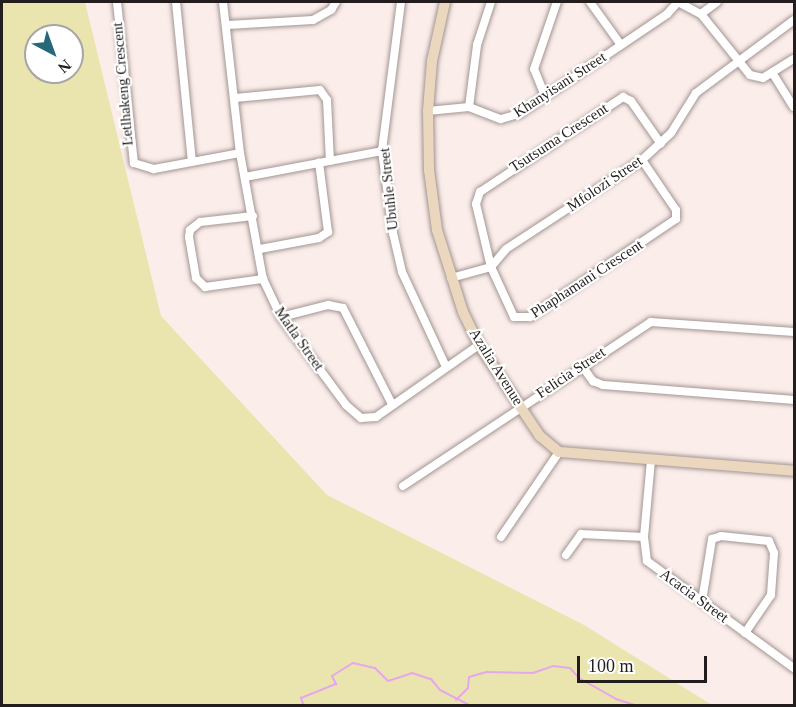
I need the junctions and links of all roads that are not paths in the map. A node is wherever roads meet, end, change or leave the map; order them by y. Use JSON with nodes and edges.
{"nodes":[{"id":1,"x":117,"y":2,"type":"edge"},
{"id":2,"x":176,"y":2,"type":"edge"},
{"id":3,"x":223,"y":2,"type":"edge"},
{"id":4,"x":336,"y":2,"type":"edge"},
{"id":5,"x":401,"y":2,"type":"edge"},
{"id":6,"x":445,"y":2,"type":"edge"},
{"id":7,"x":491,"y":2,"type":"edge"},
{"id":8,"x":557,"y":2,"type":"edge"},
{"id":9,"x":590,"y":2,"type":"edge"},
{"id":10,"x":678,"y":2,"type":"edge"},
{"id":11,"x":717,"y":2,"type":"edge"},
{"id":12,"x":701,"y":14,"type":"junction"},
{"id":13,"x":795,"y":20,"type":"edge"},
{"id":14,"x":228,"y":25,"type":"junction"},
{"id":15,"x":621,"y":45,"type":"junction"},
{"id":16,"x":795,"y":59,"type":"edge"},
{"id":17,"x":736,"y":60,"type":"junction"},
{"id":18,"x":773,"y":74,"type":"junction"},
{"id":19,"x":545,"y":96,"type":"junction"},
{"id":20,"x":235,"y":98,"type":"junction"},
{"id":21,"x":469,"y":107,"type":"junction"},
{"id":22,"x":795,"y":107,"type":"edge"},
{"id":23,"x":428,"y":111,"type":"junction"},
{"id":24,"x":661,"y":144,"type":"junction"},
{"id":25,"x":382,"y":151,"type":"junction"},
{"id":26,"x":240,"y":153,"type":"junction"},
{"id":27,"x":642,"y":160,"type":"junction"},
{"id":28,"x":192,"y":161,"type":"junction"},
{"id":29,"x":330,"y":161,"type":"junction"},
{"id":30,"x":319,"y":163,"type":"junction"},
{"id":31,"x":245,"y":177,"type":"junction"},
{"id":32,"x":477,"y":197,"type":"joint"},
{"id":33,"x":253,"y":216,"type":"junction"},
{"id":34,"x":260,"y":249,"type":"junction"},
{"id":35,"x":491,"y":267,"type":"junction"},
{"id":36,"x":451,"y":278,"type":"junction"},
{"id":37,"x":263,"y":279,"type":"junction"},
{"id":38,"x":282,"y":317,"type":"junction"},
{"id":39,"x":795,"y":332,"type":"edge"},
{"id":40,"x":479,"y":345,"type":"junction"},
{"id":41,"x":582,"y":366,"type":"junction"},
{"id":42,"x":446,"y":368,"type":"junction"},
{"id":43,"x":795,"y":400,"type":"edge"},
{"id":44,"x":392,"y":404,"type":"junction"},
{"id":45,"x":520,"y":407,"type":"junction"},
{"id":46,"x":559,"y":452,"type":"junction"},
{"id":47,"x":651,"y":460,"type":"junction"},
{"id":48,"x":795,"y":471,"type":"edge"},
{"id":49,"x":403,"y":486,"type":"dead end"},
{"id":50,"x":501,"y":537,"type":"dead end"},
{"id":51,"x":644,"y":537,"type":"junction"},
{"id":52,"x":566,"y":555,"type":"dead end"},
{"id":53,"x":702,"y":601,"type":"junction"},
{"id":54,"x":745,"y":633,"type":"junction"},
{"id":55,"x":795,"y":668,"type":"edge"}],
"edges":[{"from":1,"to":28,"type":"street","name":"Letlhakeng Crescent"},
{"from":2,"to":28,"type":"street"},
{"from":3,"to":14,"type":"street","name":"Matla Street"},
{"from":4,"to":14,"type":"street"},
{"from":5,"to":25,"type":"street","name":"Ubuhle Street"},
{"from":6,"to":23,"type":"street","name":"Azalia Avenue"},
{"from":7,"to":21,"type":"street"},
{"from":8,"to":19,"type":"street"},
{"from":9,"to":15,"type":"street"},
{"from":10,"to":12,"type":"street"},
{"from":10,"to":15,"type":"street","name":"Khanyisani Street"},
{"from":11,"to":12,"type":"street"},
{"from":12,"to":17,"type":"street"},
{"from":13,"to":17,"type":"street","name":"Mfolozi Street"},
{"from":14,"to":20,"type":"street","name":"Matla Street"},
{"from":15,"to":19,"type":"street","name":"Khanyisani Street"},
{"from":16,"to":18,"type":"street"},
{"from":17,"to":18,"type":"street"},
{"from":17,"to":24,"type":"street","name":"Mfolozi Street"},
{"from":18,"to":22,"type":"street"},
{"from":19,"to":21,"type":"street","name":"Khanyisani Street"},
{"from":20,"to":26,"type":"street","name":"Matla Street"},
{"from":20,"to":29,"type":"street"},
{"from":21,"to":23,"type":"street","name":"Khanyisani Street"},
{"from":23,"to":36,"type":"street","name":"Azalia Avenue"},
{"from":24,"to":27,"type":"street","name":"Mfolozi Street"},
{"from":24,"to":32,"type":"street","name":"Tsutsuma Crescent"},
{"from":25,"to":29,"type":"street"},
{"from":25,"to":42,"type":"street","name":"Ubuhle Street"},
{"from":26,"to":28,"type":"street","name":"Letlhakeng Crescent"},
{"from":26,"to":31,"type":"street","name":"Matla Street"},
{"from":27,"to":35,"type":"street","name":"Mfolozi Street"},
{"from":27,"to":35,"type":"street","name":"Phaphamani Crescent"},
{"from":29,"to":30,"type":"street"},
{"from":30,"to":31,"type":"street"},
{"from":30,"to":34,"type":"street"},
{"from":31,"to":33,"type":"street","name":"Matla Street"},
{"from":32,"to":35,"type":"street","name":"Phaphamani Crescent"},
{"from":33,"to":34,"type":"street","name":"Matla Street"},
{"from":33,"to":37,"type":"street"},
{"from":34,"to":37,"type":"street","name":"Matla Street"},
{"from":35,"to":36,"type":"street"},
{"from":36,"to":40,"type":"street","name":"Azalia Avenue"},
{"from":37,"to":38,"type":"street","name":"Matla Street"},
{"from":38,"to":44,"type":"street","name":"Matla Street"},
{"from":38,"to":44,"type":"street"},
{"from":39,"to":41,"type":"street","name":"Felicia Street"},
{"from":40,"to":42,"type":"street","name":"Matla Street"},
{"from":40,"to":45,"type":"street","name":"Azalia Avenue"},
{"from":41,"to":43,"type":"street"},
{"from":41,"to":45,"type":"street","name":"Felicia Street"},
{"from":42,"to":44,"type":"street","name":"Matla Street"},
{"from":45,"to":46,"type":"street","name":"Azalia Avenue"},
{"from":45,"to":49,"type":"street","name":"Felicia Street"},
{"from":46,"to":47,"type":"street"},
{"from":46,"to":50,"type":"street"},
{"from":47,"to":48,"type":"street"},
{"from":47,"to":51,"type":"street","name":"Acacia Street"},
{"from":51,"to":52,"type":"street"},
{"from":51,"to":53,"type":"street","name":"Acacia Street"},
{"from":53,"to":54,"type":"street","name":"Acacia Street"},
{"from":53,"to":54,"type":"street"},
{"from":54,"to":55,"type":"street","name":"Acacia Street"}]}
